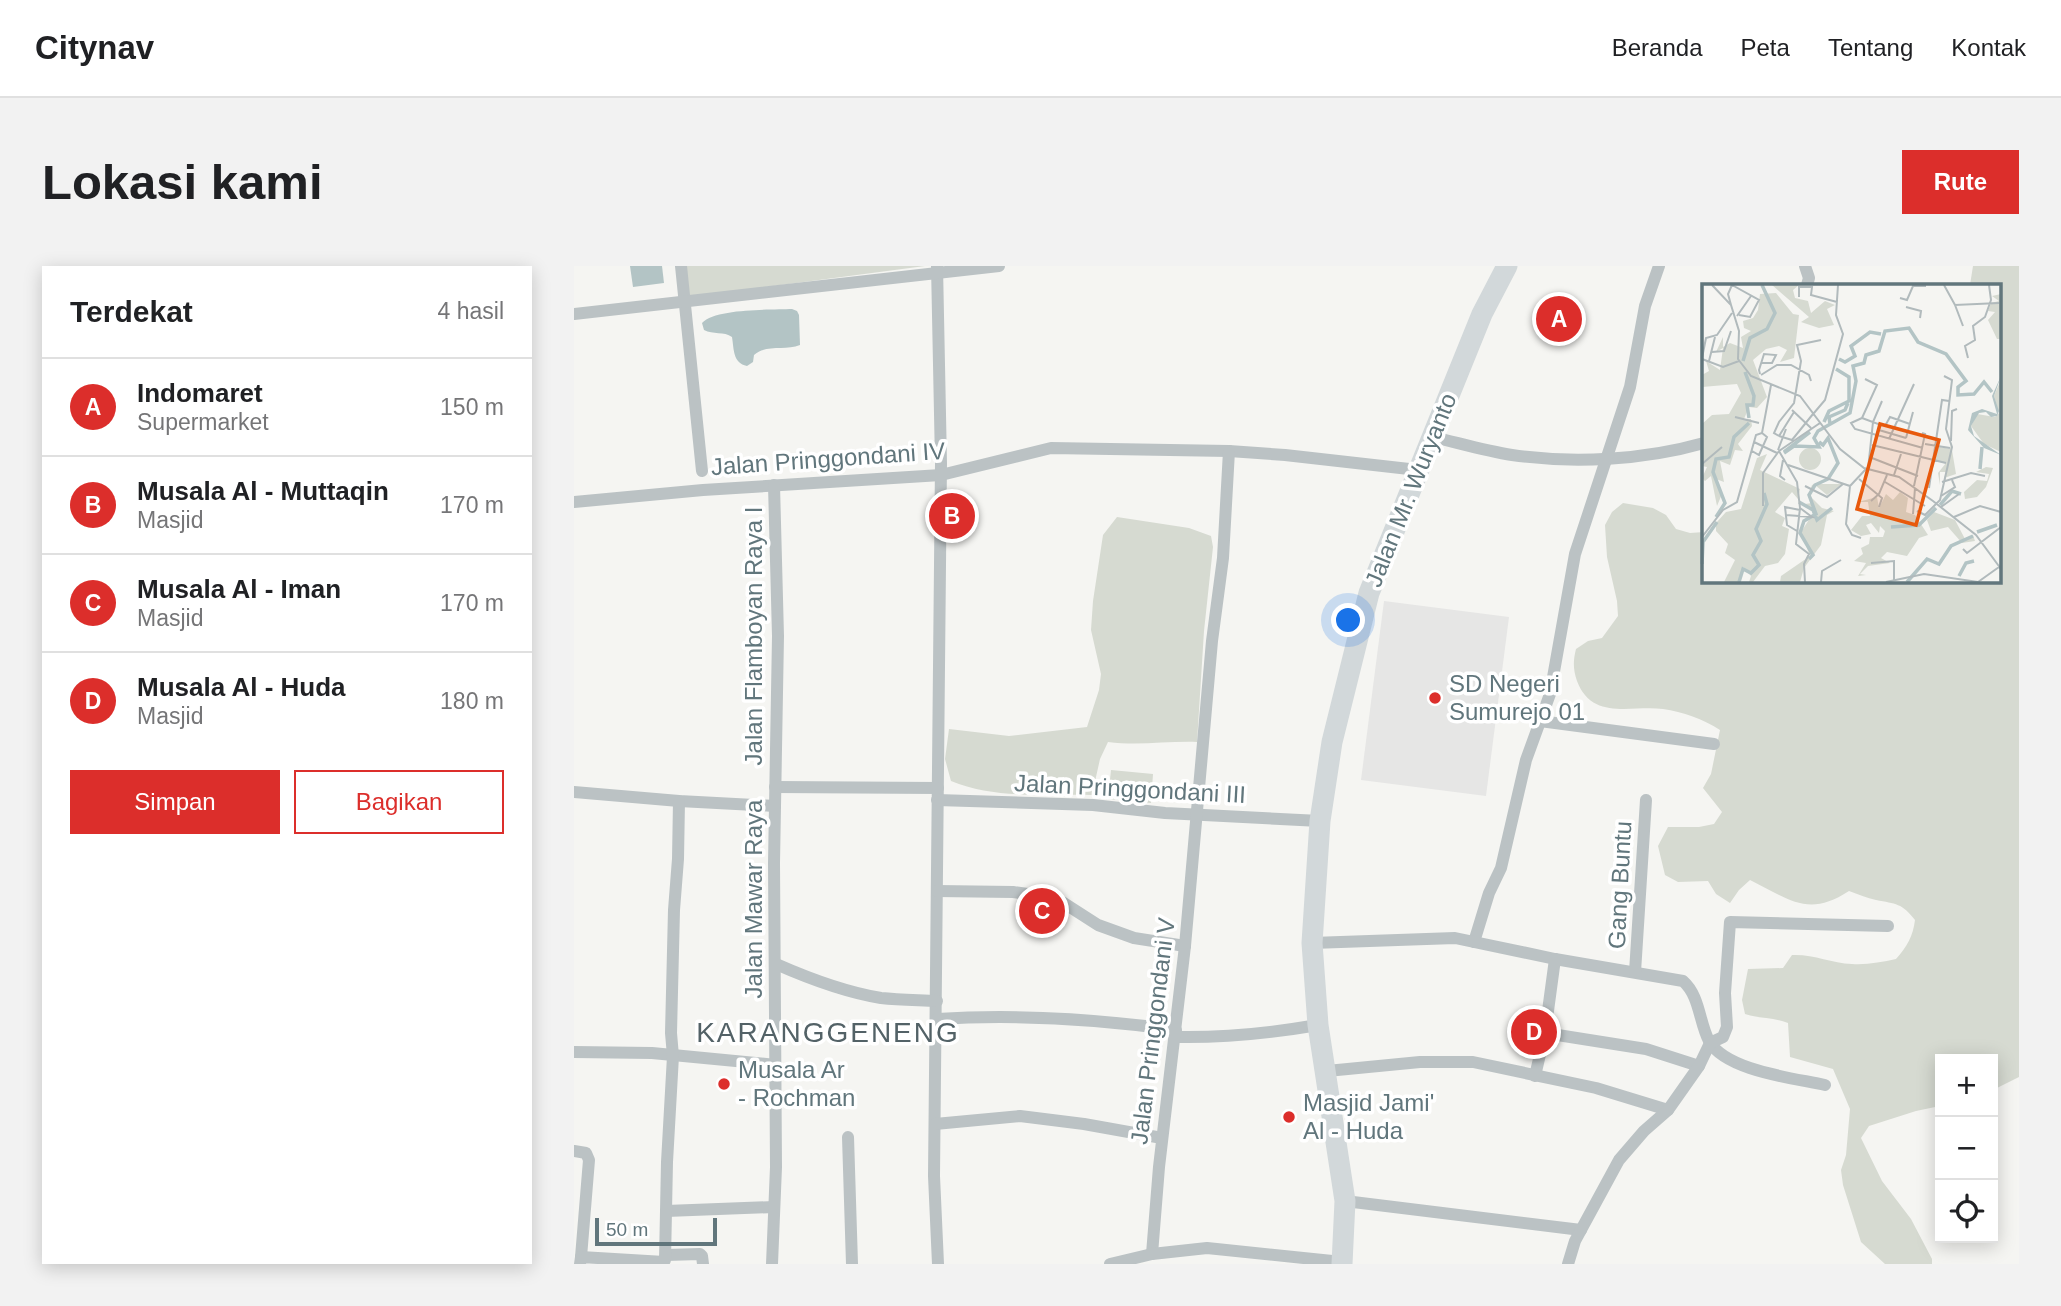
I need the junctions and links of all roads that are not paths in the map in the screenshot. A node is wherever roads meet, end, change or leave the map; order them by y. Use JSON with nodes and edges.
{"nodes":[{"id":1,"x":681,"y":266,"type":"edge"},
{"id":2,"x":999,"y":266,"type":"edge"},
{"id":3,"x":1507,"y":266,"type":"edge"},
{"id":4,"x":1659,"y":266,"type":"edge"},
{"id":5,"x":1805,"y":266,"type":"edge"},
{"id":6,"x":938,"y":269,"type":"edge"},
{"id":7,"x":1807,"y":284,"type":"edge"},
{"id":8,"x":685,"y":302,"type":"junction"},
{"id":9,"x":574,"y":314,"type":"edge"},
{"id":10,"x":1433,"y":437,"type":"junction"},
{"id":11,"x":1702,"y":444,"type":"edge"},
{"id":12,"x":1229,"y":451,"type":"junction"},
{"id":13,"x":1607,"y":460,"type":"junction"},
{"id":14,"x":1418,"y":470,"type":"junction"},
{"id":15,"x":702,"y":471,"type":"dead end"},
{"id":16,"x":941,"y":475,"type":"junction"},
{"id":17,"x":774,"y":485,"type":"junction"},
{"id":18,"x":574,"y":502,"type":"edge"},
{"id":19,"x":1540,"y":720,"type":"junction"},
{"id":20,"x":1714,"y":744,"type":"dead end"},
{"id":21,"x":775,"y":787,"type":"junction"},
{"id":22,"x":574,"y":792,"type":"edge"},
{"id":23,"x":938,"y":794,"type":"junction"},
{"id":24,"x":1646,"y":800,"type":"dead end"},
{"id":25,"x":679,"y":801,"type":"junction"},
{"id":26,"x":775,"y":806,"type":"junction"},
{"id":27,"x":1196,"y":813,"type":"junction"},
{"id":28,"x":1320,"y":821,"type":"junction"},
{"id":29,"x":937,"y":891,"type":"junction"},
{"id":30,"x":1888,"y":926,"type":"dead end"},
{"id":31,"x":1474,"y":942,"type":"junction"},
{"id":32,"x":1312,"y":943,"type":"junction"},
{"id":33,"x":1185,"y":946,"type":"junction"},
{"id":34,"x":1555,"y":959,"type":"junction"},
{"id":35,"x":776,"y":964,"type":"junction"},
{"id":36,"x":1635,"y":972,"type":"junction"},
{"id":37,"x":937,"y":1002,"type":"junction"},
{"id":38,"x":937,"y":1019,"type":"junction"},
{"id":39,"x":1318,"y":1024,"type":"junction"},
{"id":40,"x":1545,"y":1033,"type":"junction"},
{"id":41,"x":1176,"y":1034,"type":"junction"},
{"id":42,"x":1710,"y":1042,"type":"junction"},
{"id":43,"x":574,"y":1052,"type":"edge"},
{"id":44,"x":673,"y":1056,"type":"junction"},
{"id":45,"x":776,"y":1065,"type":"junction"},
{"id":46,"x":1699,"y":1066,"type":"junction"},
{"id":47,"x":1327,"y":1071,"type":"junction"},
{"id":48,"x":1535,"y":1076,"type":"junction"},
{"id":49,"x":1825,"y":1085,"type":"dead end"},
{"id":50,"x":1668,"y":1110,"type":"junction"},
{"id":51,"x":935,"y":1124,"type":"junction"},
{"id":52,"x":848,"y":1137,"type":"dead end"},
{"id":53,"x":1163,"y":1138,"type":"junction"},
{"id":54,"x":574,"y":1151,"type":"edge"},
{"id":55,"x":580,"y":1184,"type":"edge"},
{"id":56,"x":1345,"y":1201,"type":"junction"},
{"id":57,"x":774,"y":1207,"type":"junction"},
{"id":58,"x":666,"y":1211,"type":"junction"},
{"id":59,"x":1581,"y":1230,"type":"junction"},
{"id":60,"x":1152,"y":1254,"type":"junction"},
{"id":61,"x":666,"y":1255,"type":"junction"},
{"id":62,"x":581,"y":1260,"type":"edge"},
{"id":63,"x":1342,"y":1263,"type":"edge"},
{"id":64,"x":703,"y":1264,"type":"edge"},
{"id":65,"x":772,"y":1264,"type":"edge"},
{"id":66,"x":852,"y":1264,"type":"edge"},
{"id":67,"x":938,"y":1264,"type":"edge"},
{"id":68,"x":1113,"y":1264,"type":"edge"},
{"id":69,"x":1568,"y":1264,"type":"edge"}],
"edges":[{"from":1,"to":8,"type":"street"},
{"from":2,"to":6,"type":"street"},
{"from":3,"to":10,"type":"main road","name":"Jalan Mr. Wuryanto"},
{"from":4,"to":13,"type":"street"},
{"from":5,"to":7,"type":"street"},
{"from":6,"to":8,"type":"street"},
{"from":6,"to":16,"type":"street"},
{"from":8,"to":9,"type":"street"},
{"from":8,"to":15,"type":"street"},
{"from":10,"to":13,"type":"street"},
{"from":10,"to":14,"type":"main road","name":"Jalan Mr. Wuryanto"},
{"from":11,"to":13,"type":"street"},
{"from":12,"to":14,"type":"street","name":"Jalan Pringgondani IV"},
{"from":12,"to":16,"type":"street","name":"Jalan Pringgondani IV"},
{"from":12,"to":27,"type":"street","name":"Jalan Pringgondani V"},
{"from":13,"to":19,"type":"street"},
{"from":14,"to":28,"type":"main road","name":"Jalan Mr. Wuryanto"},
{"from":16,"to":17,"type":"street","name":"Jalan Pringgondani IV"},
{"from":16,"to":23,"type":"street"},
{"from":17,"to":18,"type":"street","name":"Jalan Pringgondani IV"},
{"from":17,"to":21,"type":"street","name":"Jalan Flamboyan Raya I"},
{"from":19,"to":20,"type":"street"},
{"from":19,"to":31,"type":"street"},
{"from":21,"to":23,"type":"street","name":"Jalan Pringgondani III"},
{"from":21,"to":26,"type":"street","name":"Jalan Mawar Raya"},
{"from":22,"to":25,"type":"street"},
{"from":23,"to":27,"type":"street","name":"Jalan Pringgondani III"},
{"from":23,"to":29,"type":"street"},
{"from":24,"to":36,"type":"street","name":"Gang Buntu"},
{"from":25,"to":26,"type":"street"},
{"from":25,"to":44,"type":"street"},
{"from":26,"to":35,"type":"street","name":"Jalan Mawar Raya"},
{"from":27,"to":28,"type":"street","name":"Jalan Pringgondani III"},
{"from":27,"to":33,"type":"street","name":"Jalan Pringgondani V"},
{"from":28,"to":32,"type":"main road","name":"Jalan Mr. Wuryanto"},
{"from":29,"to":33,"type":"street"},
{"from":29,"to":37,"type":"street"},
{"from":30,"to":42,"type":"street"},
{"from":31,"to":32,"type":"street"},
{"from":31,"to":34,"type":"street"},
{"from":32,"to":39,"type":"main road","name":"Jalan Mr. Wuryanto"},
{"from":33,"to":41,"type":"street","name":"Jalan Pringgondani V"},
{"from":34,"to":36,"type":"street"},
{"from":34,"to":40,"type":"street"},
{"from":35,"to":37,"type":"street"},
{"from":35,"to":45,"type":"street","name":"Jalan Mawar Raya"},
{"from":36,"to":42,"type":"street"},
{"from":37,"to":38,"type":"street"},
{"from":38,"to":41,"type":"street"},
{"from":38,"to":51,"type":"street"},
{"from":39,"to":41,"type":"street"},
{"from":39,"to":47,"type":"main road","name":"Jalan Mr. Wuryanto"},
{"from":40,"to":46,"type":"street"},
{"from":40,"to":48,"type":"street"},
{"from":41,"to":53,"type":"street","name":"Jalan Pringgondani V"},
{"from":42,"to":46,"type":"street"},
{"from":42,"to":49,"type":"street"},
{"from":43,"to":44,"type":"street"},
{"from":44,"to":45,"type":"street"},
{"from":44,"to":58,"type":"street"},
{"from":45,"to":57,"type":"street","name":"Jalan Mawar Raya"},
{"from":46,"to":50,"type":"street"},
{"from":47,"to":48,"type":"street"},
{"from":47,"to":56,"type":"main road","name":"Jalan Mr. Wuryanto"},
{"from":48,"to":50,"type":"street"},
{"from":50,"to":59,"type":"street"},
{"from":51,"to":53,"type":"street"},
{"from":51,"to":67,"type":"street"},
{"from":52,"to":66,"type":"street"},
{"from":53,"to":60,"type":"street","name":"Jalan Pringgondani V"},
{"from":54,"to":55,"type":"street"},
{"from":55,"to":62,"type":"street"},
{"from":56,"to":59,"type":"street"},
{"from":56,"to":63,"type":"main road","name":"Jalan Mr. Wuryanto"},
{"from":57,"to":58,"type":"street"},
{"from":57,"to":65,"type":"street","name":"Jalan Mawar Raya"},
{"from":58,"to":61,"type":"street"},
{"from":59,"to":69,"type":"street"},
{"from":60,"to":63,"type":"street"},
{"from":60,"to":68,"type":"street"},
{"from":61,"to":62,"type":"street"},
{"from":61,"to":64,"type":"street"}]}
